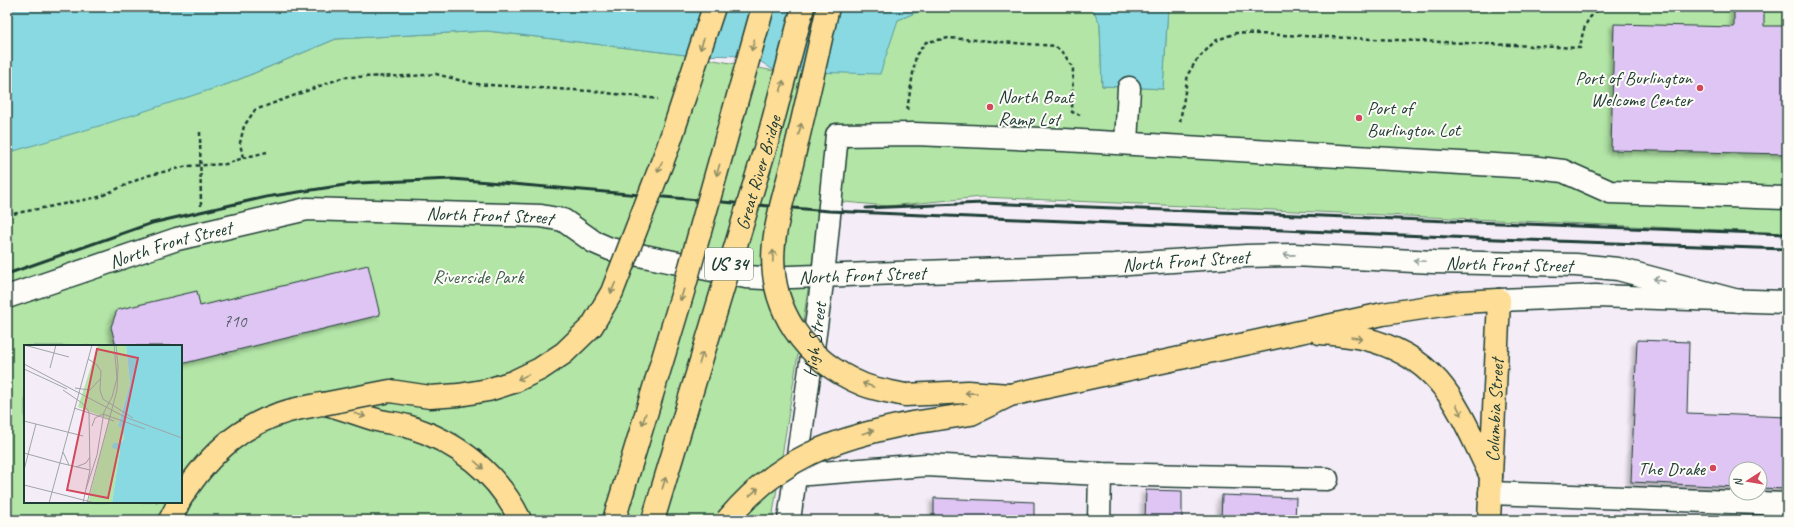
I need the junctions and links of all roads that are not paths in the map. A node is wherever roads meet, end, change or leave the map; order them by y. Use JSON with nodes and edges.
{"nodes":[{"id":1,"x":714,"y":7,"type":"edge"},
{"id":2,"x":762,"y":7,"type":"edge"},
{"id":3,"x":803,"y":7,"type":"edge"},
{"id":4,"x":828,"y":7,"type":"edge"},
{"id":5,"x":1129,"y":88,"type":"dead end"},
{"id":6,"x":1126,"y":143,"type":"junction"},
{"id":7,"x":1787,"y":198,"type":"edge"},
{"id":8,"x":824,"y":276,"type":"junction"},
{"id":9,"x":7,"y":297,"type":"edge"},
{"id":10,"x":1499,"y":300,"type":"junction"},
{"id":11,"x":1738,"y":301,"type":"junction"},
{"id":12,"x":1787,"y":302,"type":"edge"},
{"id":13,"x":1305,"y":330,"type":"junction"},
{"id":14,"x":1010,"y":395,"type":"junction"},
{"id":15,"x":323,"y":404,"type":"junction"},
{"id":16,"x":1100,"y":474,"type":"junction"},
{"id":17,"x":795,"y":476,"type":"junction"},
{"id":18,"x":1327,"y":479,"type":"dead end"},
{"id":19,"x":1490,"y":485,"type":"junction"},
{"id":20,"x":182,"y":496,"type":"edge"},
{"id":21,"x":178,"y":503,"type":"edge"},
{"id":22,"x":1787,"y":504,"type":"edge"},
{"id":23,"x":170,"y":520,"type":"edge"},
{"id":24,"x":520,"y":520,"type":"edge"},
{"id":25,"x":614,"y":520,"type":"edge"},
{"id":26,"x":653,"y":520,"type":"edge"},
{"id":27,"x":727,"y":520,"type":"edge"},
{"id":28,"x":789,"y":520,"type":"edge"},
{"id":29,"x":1099,"y":520,"type":"edge"},
{"id":30,"x":1489,"y":520,"type":"edge"}],
"edges":[{"from":1,"to":15,"type":"main road","one_way":true,"bridge":true},
{"from":2,"to":25,"type":"main road","name":"Great River Bridge","number":"US 34","one_way":true,"bridge":true},
{"from":26,"to":3,"type":"main road","name":"Great River Bridge","number":"US 34","one_way":true,"bridge":true},
{"from":14,"to":4,"type":"main road","one_way":true,"bridge":true},
{"from":5,"to":6,"type":"street"},
{"from":6,"to":7,"type":"street"},
{"from":6,"to":8,"type":"street","name":"High Street"},
{"from":8,"to":9,"type":"street","name":"North Front Street"},
{"from":11,"to":8,"type":"street","name":"North Front Street","one_way":true},
{"from":8,"to":17,"type":"street","name":"High Street"},
{"from":10,"to":11,"type":"street","name":"North Front Street"},
{"from":10,"to":13,"type":"main road"},
{"from":10,"to":19,"type":"main road","name":"Columbia Street"},
{"from":11,"to":12,"type":"street","name":"North Front Street"},
{"from":13,"to":14,"type":"main road"},
{"from":13,"to":19,"type":"main road","one_way":true},
{"from":27,"to":14,"type":"main road","one_way":true,"bridge":true},
{"from":15,"to":20,"type":"main road"},
{"from":15,"to":24,"type":"main road","one_way":true},
{"from":16,"to":17,"type":"street"},
{"from":16,"to":18,"type":"street"},
{"from":16,"to":29,"type":"street"},
{"from":17,"to":28,"type":"street","name":"High Street"},
{"from":19,"to":22,"type":"street"},
{"from":19,"to":30,"type":"main road","name":"Columbia Street"},
{"from":21,"to":23,"type":"main road"}]}
